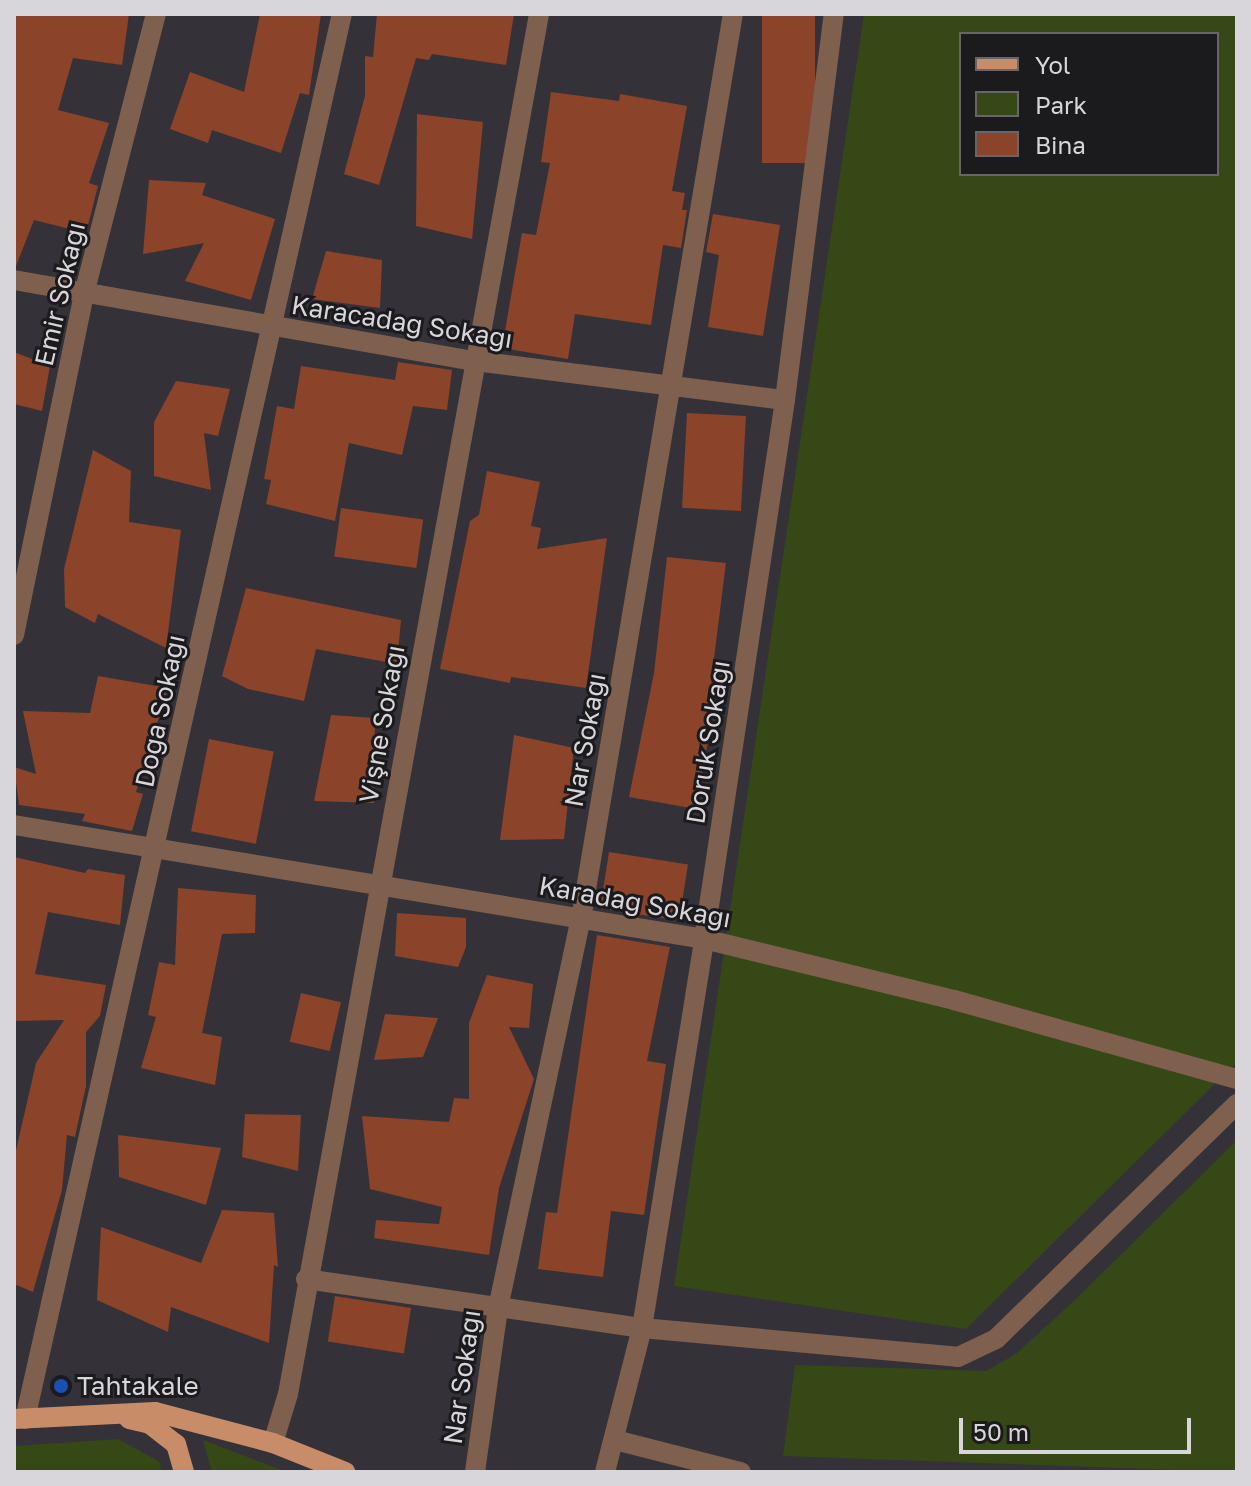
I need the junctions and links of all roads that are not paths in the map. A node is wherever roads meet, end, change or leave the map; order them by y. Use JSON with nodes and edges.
{"nodes":[{"id":1,"x":156,"y":14,"type":"edge"},
{"id":2,"x":342,"y":14,"type":"edge"},
{"id":3,"x":539,"y":14,"type":"edge"},
{"id":4,"x":733,"y":14,"type":"edge"},
{"id":5,"x":834,"y":14,"type":"edge"},
{"id":6,"x":14,"y":280,"type":"edge"},
{"id":7,"x":84,"y":294,"type":"junction"},
{"id":8,"x":272,"y":328,"type":"junction"},
{"id":9,"x":475,"y":361,"type":"junction"},
{"id":10,"x":671,"y":386,"type":"junction"},
{"id":11,"x":785,"y":400,"type":"junction"},
{"id":12,"x":14,"y":635,"type":"edge"},
{"id":13,"x":14,"y":825,"type":"edge"},
{"id":14,"x":157,"y":846,"type":"junction"},
{"id":15,"x":379,"y":882,"type":"junction"},
{"id":16,"x":581,"y":919,"type":"junction"},
{"id":17,"x":704,"y":939,"type":"junction"},
{"id":18,"x":1237,"y":1079,"type":"edge"},
{"id":19,"x":1237,"y":1104,"type":"edge"},
{"id":20,"x":306,"y":1279,"type":"junction"},
{"id":21,"x":498,"y":1308,"type":"junction"},
{"id":22,"x":642,"y":1328,"type":"junction"},
{"id":23,"x":100,"y":1411,"type":"junction"},
{"id":24,"x":20,"y":1419,"type":"edge"},
{"id":25,"x":615,"y":1440,"type":"junction"},
{"id":26,"x":273,"y":1443,"type":"junction"},
{"id":27,"x":184,"y":1472,"type":"edge"},
{"id":28,"x":345,"y":1472,"type":"edge"},
{"id":29,"x":475,"y":1472,"type":"edge"},
{"id":30,"x":605,"y":1472,"type":"edge"},
{"id":31,"x":741,"y":1472,"type":"edge"}],
"edges":[{"from":1,"to":7,"type":"street","name":"Emir Sokağı"},
{"from":2,"to":8,"type":"street","name":"Doğa Sokağı"},
{"from":3,"to":9,"type":"street","name":"Vişne Sokağı"},
{"from":4,"to":10,"type":"street","name":"Nar Sokağı"},
{"from":5,"to":11,"type":"street","name":"Doruk Sokağı"},
{"from":6,"to":7,"type":"street","name":"Karacadağ Sokağı"},
{"from":7,"to":8,"type":"street","name":"Karacadağ Sokağı"},
{"from":7,"to":12,"type":"street","name":"Emir Sokağı"},
{"from":8,"to":9,"type":"street","name":"Karacadağ Sokağı"},
{"from":8,"to":14,"type":"street","name":"Doğa Sokağı"},
{"from":9,"to":10,"type":"street","name":"Karacadağ Sokağı"},
{"from":9,"to":15,"type":"street","name":"Vişne Sokağı"},
{"from":10,"to":11,"type":"street","name":"Karacadağ Sokağı"},
{"from":10,"to":16,"type":"street","name":"Nar Sokağı"},
{"from":11,"to":17,"type":"street","name":"Doruk Sokağı"},
{"from":13,"to":14,"type":"street","name":"Karadağ Sokağı"},
{"from":14,"to":15,"type":"street","name":"Karadağ Sokağı"},
{"from":14,"to":24,"type":"street","name":"Doğa Sokağı"},
{"from":15,"to":16,"type":"street","name":"Karadağ Sokağı"},
{"from":15,"to":20,"type":"street","name":"Vişne Sokağı"},
{"from":16,"to":17,"type":"street","name":"Karadağ Sokağı"},
{"from":16,"to":21,"type":"street","name":"Nar Sokağı"},
{"from":17,"to":18,"type":"street","name":"Karadağ Sokağı"},
{"from":17,"to":22,"type":"street","name":"Doruk Sokağı"},
{"from":19,"to":22,"type":"street"},
{"from":20,"to":21,"type":"street"},
{"from":20,"to":26,"type":"street","name":"Vişne Sokağı"},
{"from":21,"to":22,"type":"street"},
{"from":21,"to":29,"type":"street","name":"Nar Sokağı"},
{"from":22,"to":25,"type":"street","name":"Doruk Sokağı"},
{"from":23,"to":24,"type":"main road"},
{"from":23,"to":26,"type":"main road"},
{"from":23,"to":27,"type":"main road"},
{"from":25,"to":30,"type":"street","name":"Doruk Sokağı"},
{"from":25,"to":31,"type":"street"},
{"from":26,"to":28,"type":"main road"}]}
